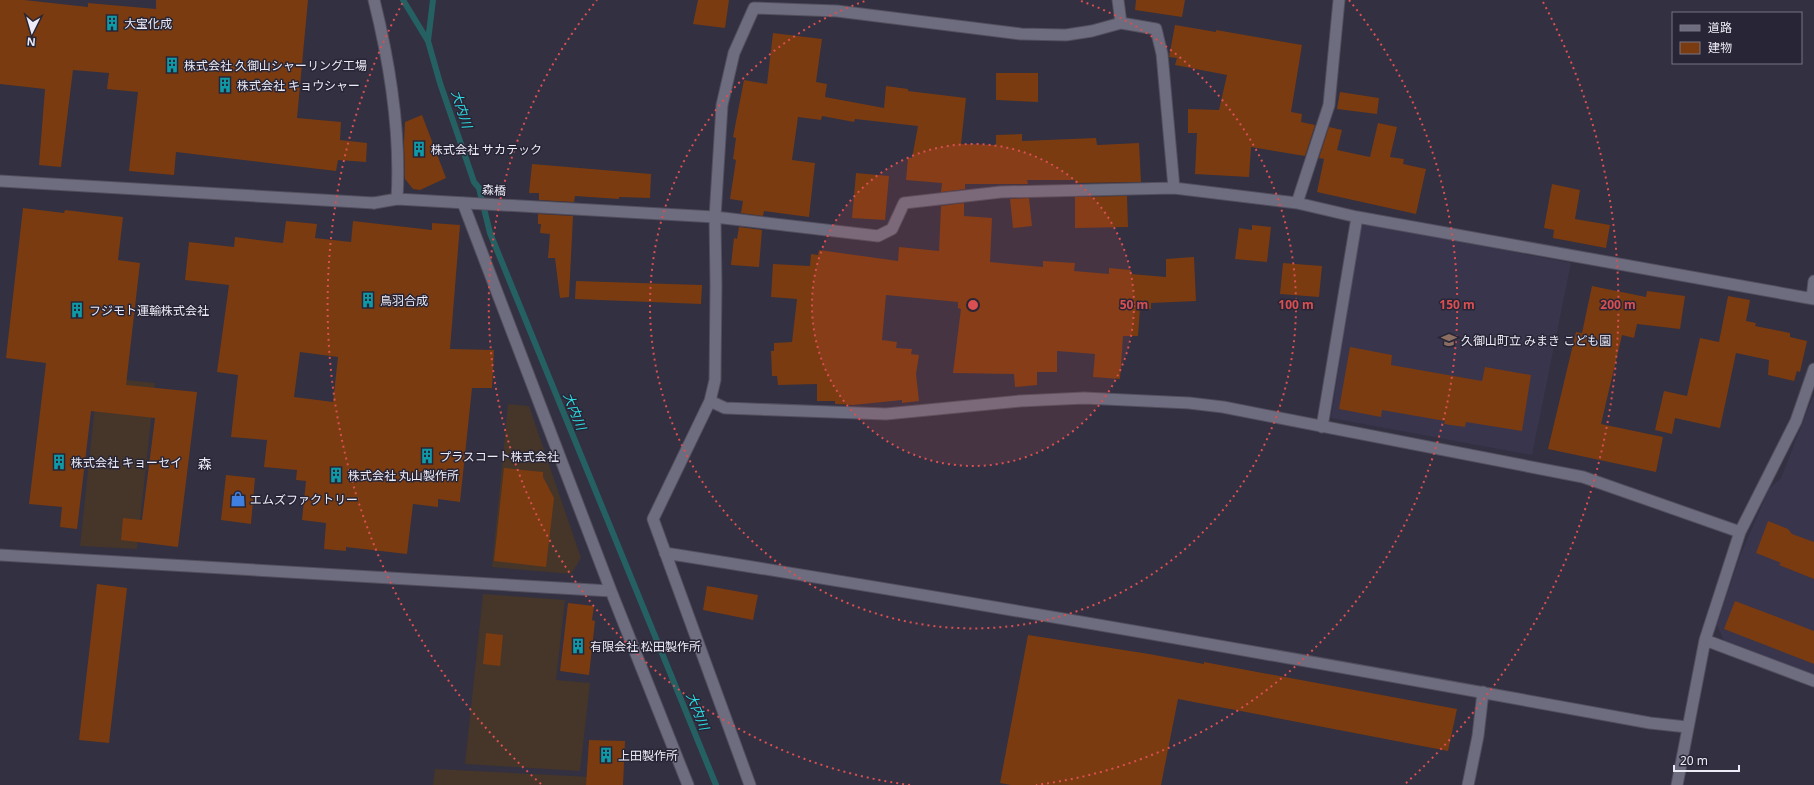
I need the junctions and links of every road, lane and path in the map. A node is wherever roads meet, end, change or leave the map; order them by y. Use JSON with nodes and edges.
{"nodes":[{"id":1,"x":374,"y":0,"type":"edge"},
{"id":2,"x":1118,"y":0,"type":"edge"},
{"id":3,"x":1339,"y":0,"type":"edge"},
{"id":4,"x":755,"y":4,"type":"edge"},
{"id":5,"x":1121,"y":23,"type":"junction"},
{"id":6,"x":0,"y":181,"type":"edge"},
{"id":7,"x":1174,"y":188,"type":"junction"},
{"id":8,"x":397,"y":199,"type":"junction"},
{"id":9,"x":467,"y":202,"type":"junction"},
{"id":10,"x":1297,"y":203,"type":"junction"},
{"id":11,"x":1357,"y":216,"type":"junction"},
{"id":12,"x":715,"y":217,"type":"junction"},
{"id":13,"x":1814,"y":281,"type":"edge"},
{"id":14,"x":1813,"y":298,"type":"edge"},
{"id":15,"x":1814,"y":369,"type":"edge"},
{"id":16,"x":710,"y":401,"type":"junction"},
{"id":17,"x":1322,"y":427,"type":"junction"},
{"id":18,"x":1740,"y":532,"type":"junction"},
{"id":19,"x":665,"y":553,"type":"junction"},
{"id":20,"x":0,"y":555,"type":"edge"},
{"id":21,"x":611,"y":591,"type":"junction"},
{"id":22,"x":1705,"y":640,"type":"junction"},
{"id":23,"x":1814,"y":681,"type":"edge"},
{"id":24,"x":1483,"y":692,"type":"junction"},
{"id":25,"x":1687,"y":727,"type":"junction"},
{"id":26,"x":688,"y":785,"type":"edge"},
{"id":27,"x":750,"y":785,"type":"edge"},
{"id":28,"x":1468,"y":785,"type":"edge"},
{"id":29,"x":1677,"y":785,"type":"edge"}],
"edges":[{"from":1,"to":8,"type":"street"},
{"from":2,"to":5,"type":"street"},
{"from":3,"to":10,"type":"street"},
{"from":4,"to":5,"type":"street"},
{"from":4,"to":12,"type":"street"},
{"from":5,"to":7,"type":"street"},
{"from":6,"to":8,"type":"street","name":"森橋"},
{"from":7,"to":10,"type":"street"},
{"from":7,"to":12,"type":"street","name":"森橋"},
{"from":8,"to":9,"type":"street","name":"森橋"},
{"from":9,"to":12,"type":"street","name":"森橋"},
{"from":9,"to":21,"type":"street"},
{"from":10,"to":11,"type":"street"},
{"from":11,"to":14,"type":"street"},
{"from":11,"to":17,"type":"street"},
{"from":12,"to":16,"type":"street"},
{"from":13,"to":14,"type":"street"},
{"from":15,"to":18,"type":"street"},
{"from":16,"to":17,"type":"street"},
{"from":16,"to":19,"type":"street"},
{"from":17,"to":18,"type":"street"},
{"from":18,"to":22,"type":"street"},
{"from":19,"to":24,"type":"street"},
{"from":19,"to":27,"type":"street"},
{"from":20,"to":21,"type":"street"},
{"from":21,"to":26,"type":"street"},
{"from":22,"to":23,"type":"street"},
{"from":22,"to":25,"type":"street"},
{"from":24,"to":25,"type":"street"},
{"from":24,"to":28,"type":"street"},
{"from":25,"to":29,"type":"street"}]}
